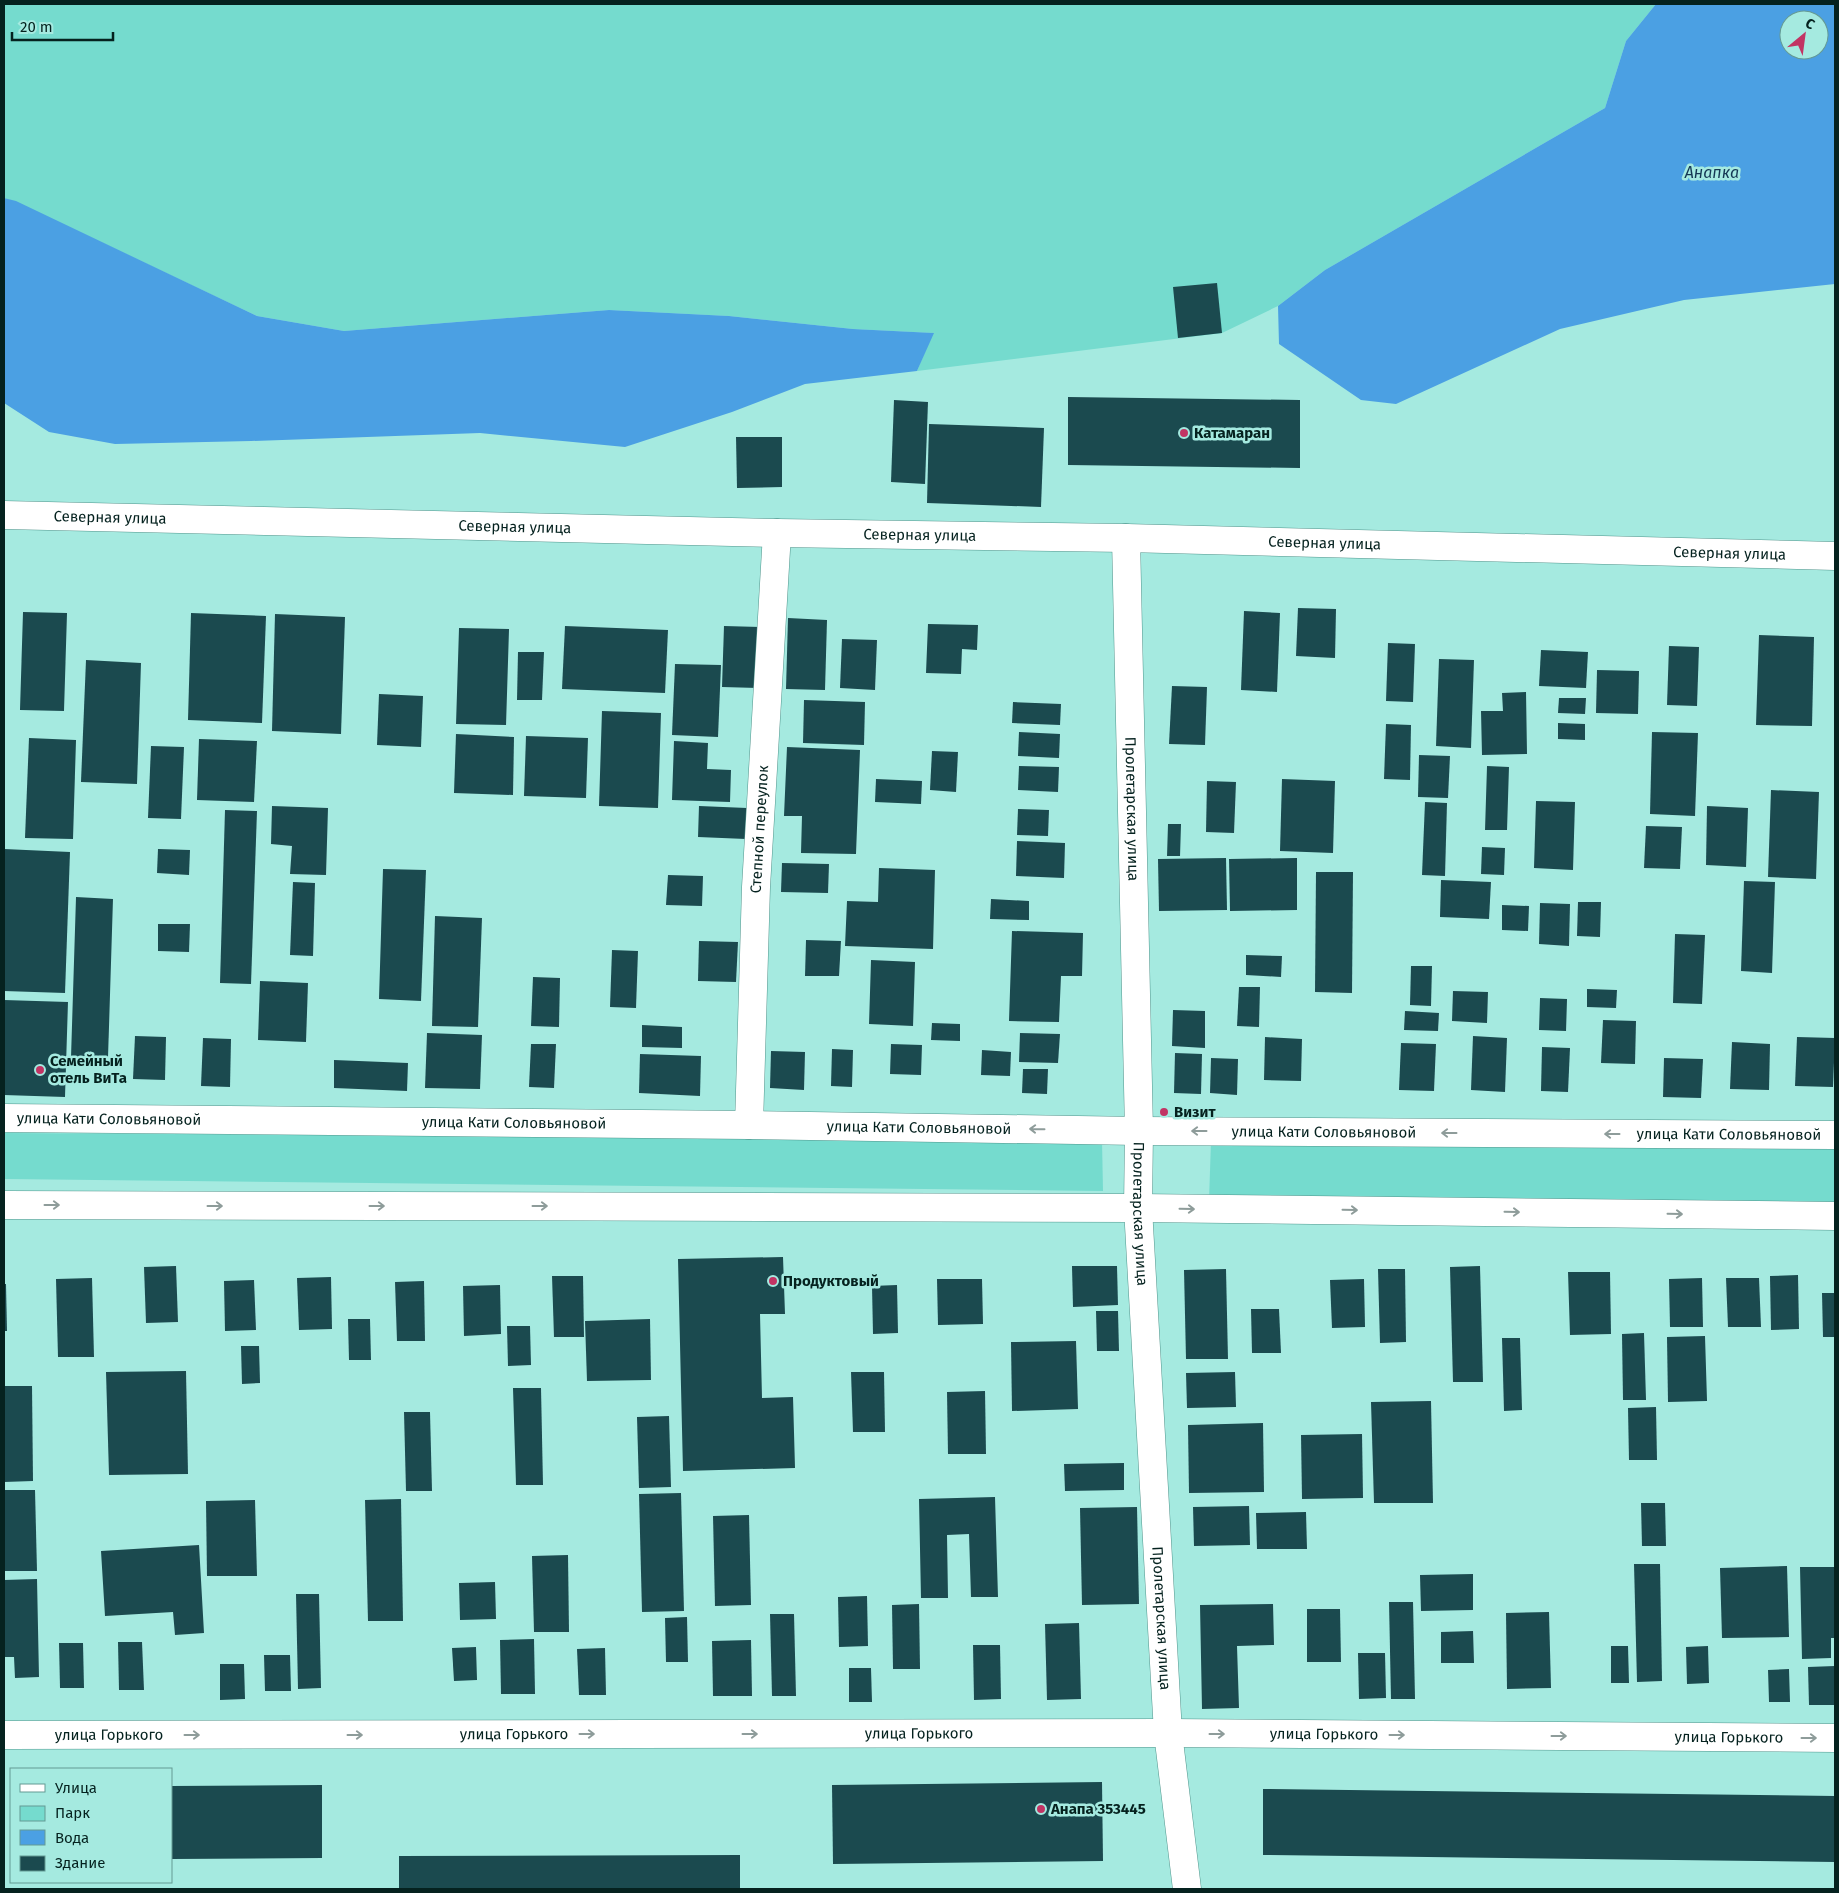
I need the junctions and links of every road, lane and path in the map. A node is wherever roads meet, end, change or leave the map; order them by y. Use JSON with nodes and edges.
{"nodes":[{"id":1,"x":4,"y":515,"type":"edge"},
{"id":2,"x":777,"y":533,"type":"junction"},
{"id":3,"x":1126,"y":538,"type":"junction"},
{"id":4,"x":1835,"y":556,"type":"edge"},
{"id":5,"x":4,"y":1118,"type":"edge"},
{"id":6,"x":749,"y":1125,"type":"junction"},
{"id":7,"x":1139,"y":1131,"type":"junction"},
{"id":8,"x":1835,"y":1135,"type":"edge"},
{"id":9,"x":4,"y":1205,"type":"edge"},
{"id":10,"x":1138,"y":1208,"type":"junction"},
{"id":11,"x":1835,"y":1216,"type":"edge"},
{"id":12,"x":1168,"y":1733,"type":"junction"},
{"id":13,"x":4,"y":1735,"type":"edge"},
{"id":14,"x":1835,"y":1738,"type":"edge"},
{"id":15,"x":1187,"y":1889,"type":"edge"}],
"edges":[{"from":1,"to":2,"type":"street","name":"Северная улица"},
{"from":2,"to":3,"type":"street","name":"Северная улица"},
{"from":2,"to":6,"type":"street","name":"Степной переулок"},
{"from":3,"to":4,"type":"street","name":"Северная улица"},
{"from":3,"to":7,"type":"street","name":"Пролетарская улица"},
{"from":5,"to":6,"type":"street","name":"улица Кати Соловьяновой"},
{"from":7,"to":6,"type":"street","name":"улица Кати Соловьяновой","one_way":true},
{"from":8,"to":7,"type":"street","name":"улица Кати Соловьяновой","one_way":true},
{"from":7,"to":10,"type":"street","name":"Пролетарская улица"},
{"from":9,"to":10,"type":"street","one_way":true},
{"from":10,"to":11,"type":"street","one_way":true},
{"from":10,"to":12,"type":"street","name":"Пролетарская улица"},
{"from":13,"to":12,"type":"street","name":"улица Горького","one_way":true},
{"from":12,"to":14,"type":"street","name":"улица Горького","one_way":true},
{"from":12,"to":15,"type":"street","name":"Пролетарская улица"}]}
